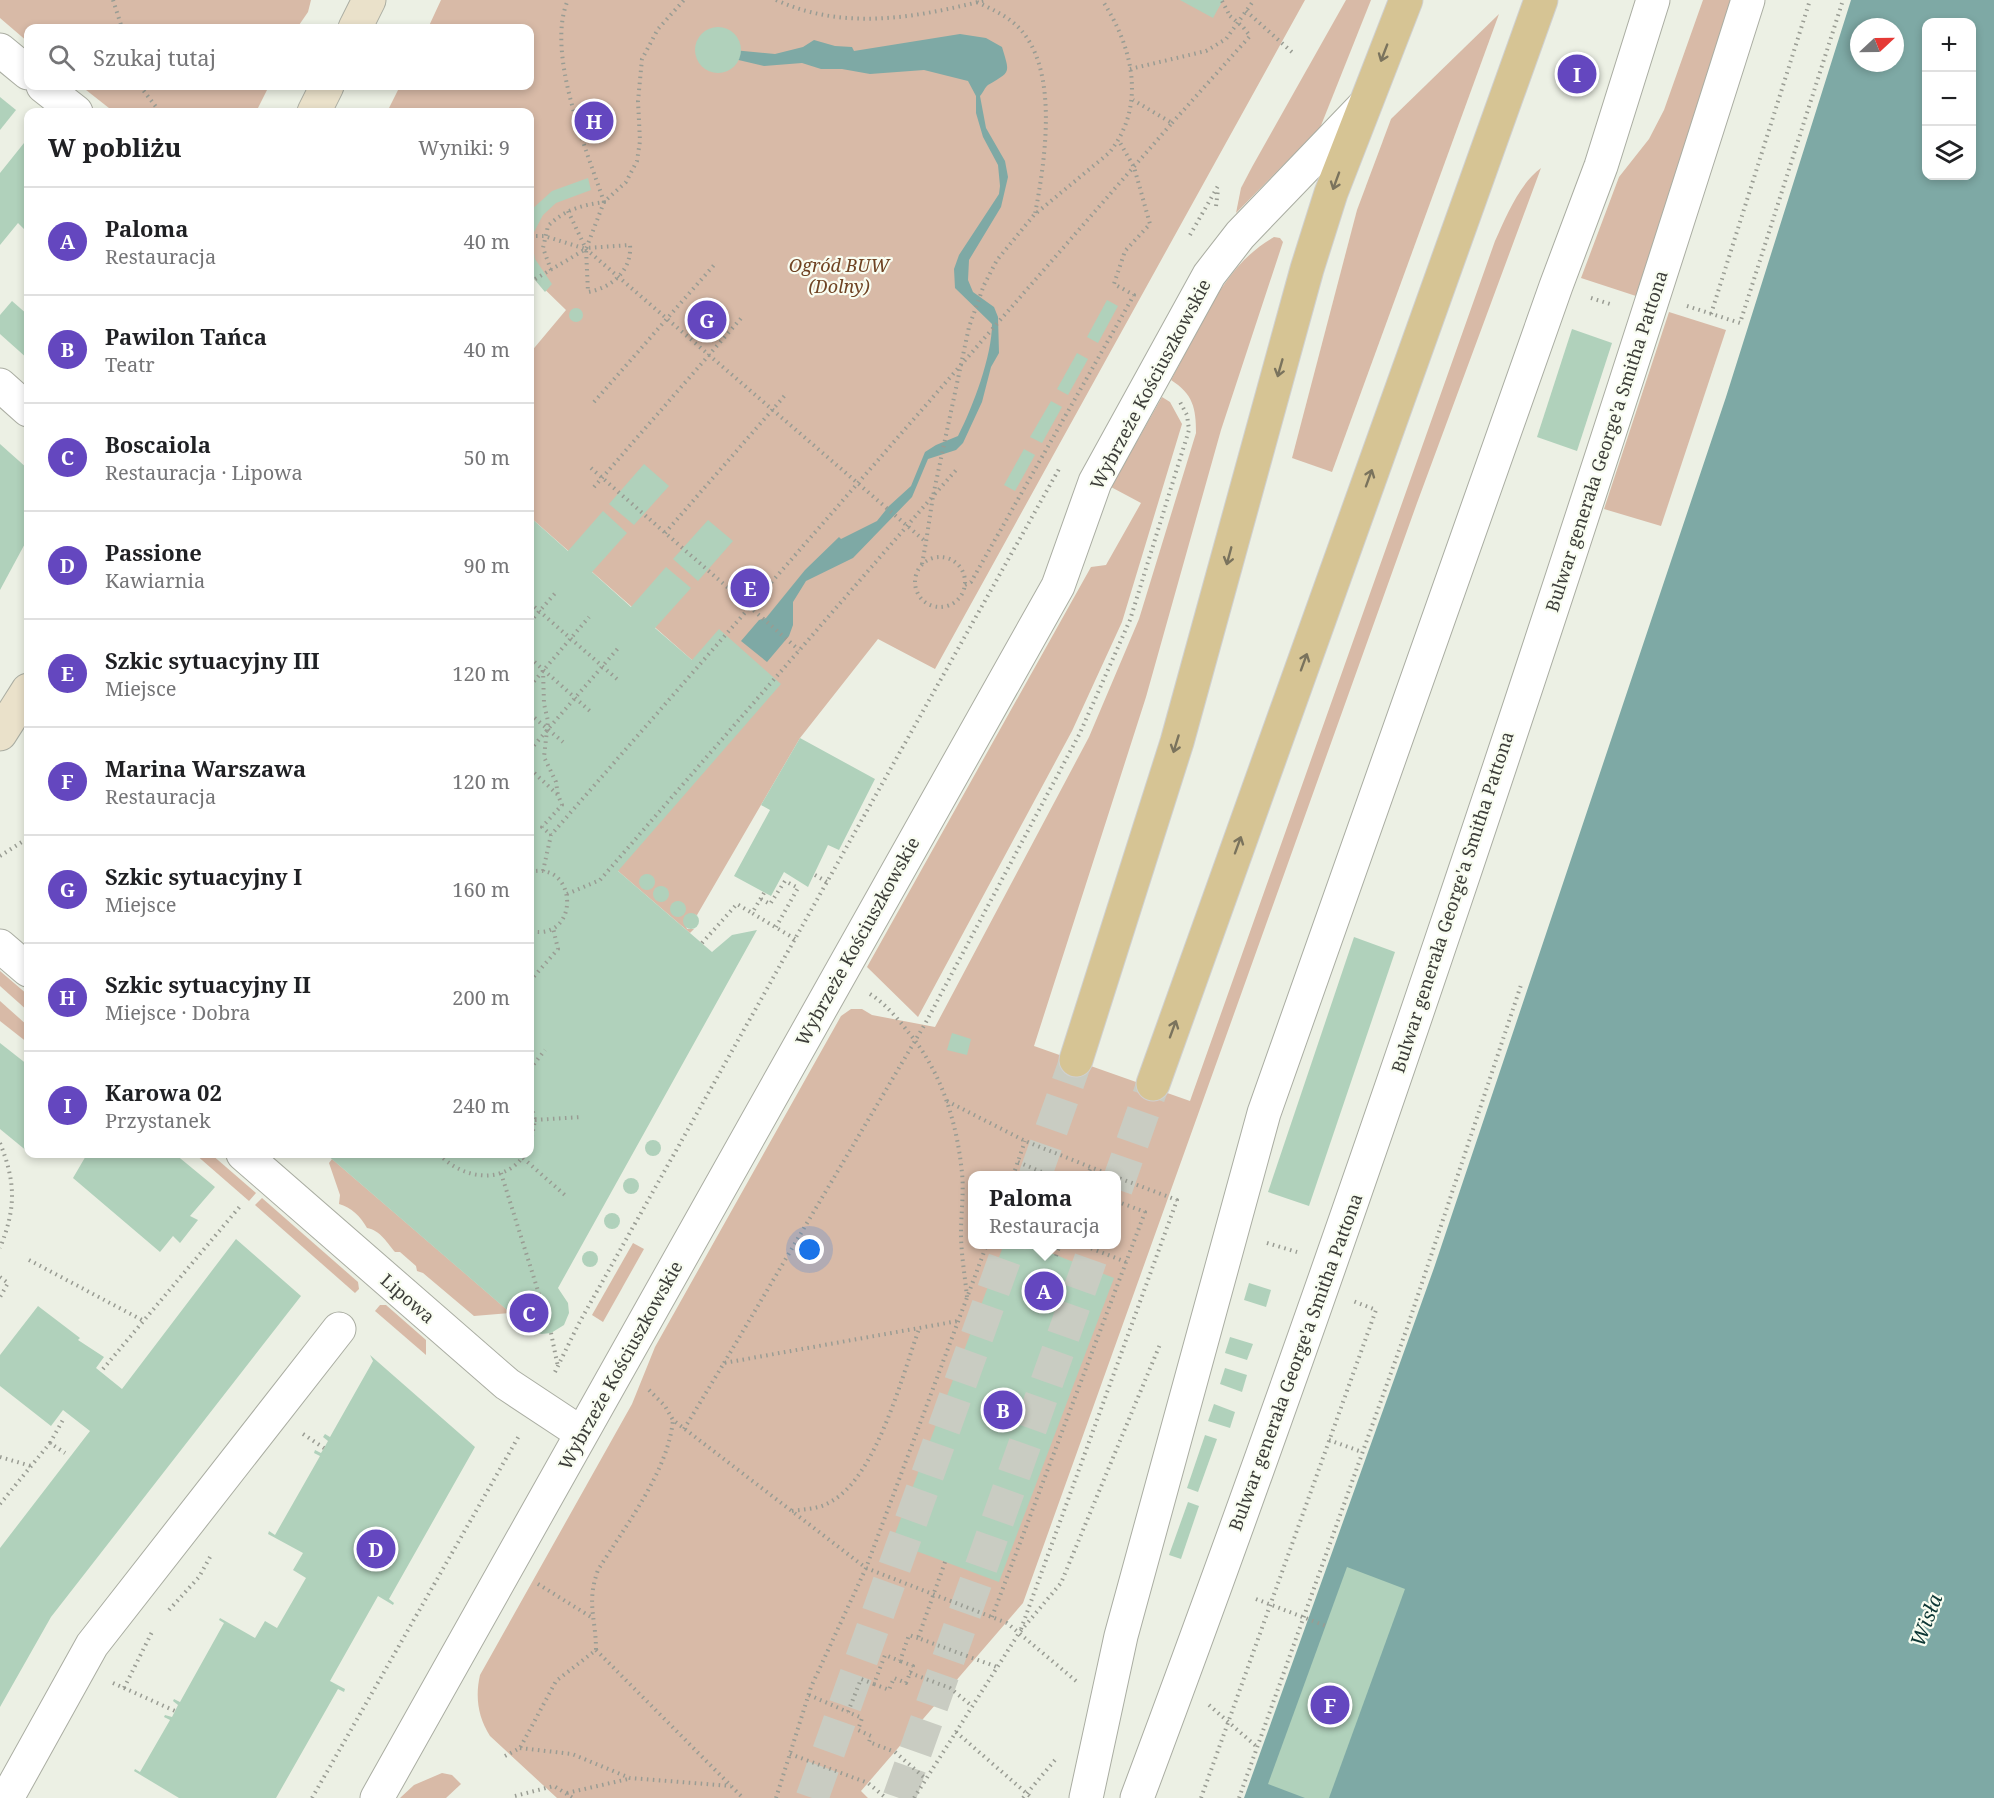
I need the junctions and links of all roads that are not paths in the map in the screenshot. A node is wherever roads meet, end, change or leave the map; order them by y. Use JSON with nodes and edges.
{"nodes":[{"id":1,"x":369,"y":0,"type":"edge"},
{"id":2,"x":1406,"y":0,"type":"edge"},
{"id":3,"x":1541,"y":0,"type":"edge"},
{"id":4,"x":1653,"y":0,"type":"edge"},
{"id":5,"x":1748,"y":0,"type":"edge"},
{"id":6,"x":357,"y":24,"type":"edge"},
{"id":7,"x":0,"y":50,"type":"edge"},
{"id":8,"x":24,"y":71,"type":"edge"},
{"id":9,"x":48,"y":90,"type":"edge"},
{"id":10,"x":325,"y":90,"type":"edge"},
{"id":11,"x":1364,"y":107,"type":"junction"},
{"id":12,"x":71,"y":108,"type":"edge"},
{"id":13,"x":316,"y":108,"type":"edge"},
{"id":14,"x":0,"y":385,"type":"edge"},
{"id":15,"x":24,"y":406,"type":"edge"},
{"id":16,"x":24,"y":696,"type":"edge"},
{"id":17,"x":0,"y":734,"type":"edge"},
{"id":18,"x":0,"y":945,"type":"edge"},
{"id":19,"x":24,"y":966,"type":"edge"},
{"id":20,"x":1076,"y":1060,"type":"tunnel mouth"},
{"id":21,"x":1153,"y":1084,"type":"tunnel mouth"},
{"id":22,"x":248,"y":1158,"type":"edge"},
{"id":23,"x":339,"y":1329,"type":"dead end"},
{"id":24,"x":581,"y":1432,"type":"junction"},
{"id":25,"x":7,"y":1798,"type":"edge"},
{"id":26,"x":377,"y":1798,"type":"edge"},
{"id":27,"x":1086,"y":1798,"type":"edge"},
{"id":28,"x":1137,"y":1798,"type":"edge"}],
"edges":[{"from":1,"to":6,"type":"street"},
{"from":2,"to":11,"type":"main road","name":"Wybrzeże Kościuszkowskie","one_way":true},
{"from":21,"to":3,"type":"main road","one_way":true},
{"from":4,"to":27,"type":"street"},
{"from":5,"to":28,"type":"street","name":"Bulwar generała George'a Smitha Pattona"},
{"from":7,"to":8,"type":"street"},
{"from":9,"to":12,"type":"street"},
{"from":10,"to":13,"type":"street"},
{"from":11,"to":20,"type":"main road","name":"Wybrzeże Kościuszkowskie","one_way":true},
{"from":11,"to":24,"type":"street","name":"Wybrzeże Kościuszkowskie"},
{"from":14,"to":15,"type":"street"},
{"from":16,"to":17,"type":"street"},
{"from":18,"to":19,"type":"street"},
{"from":22,"to":24,"type":"street","name":"Lipowa"},
{"from":23,"to":25,"type":"street"},
{"from":24,"to":26,"type":"street","name":"Wybrzeże Kościuszkowskie"}]}
